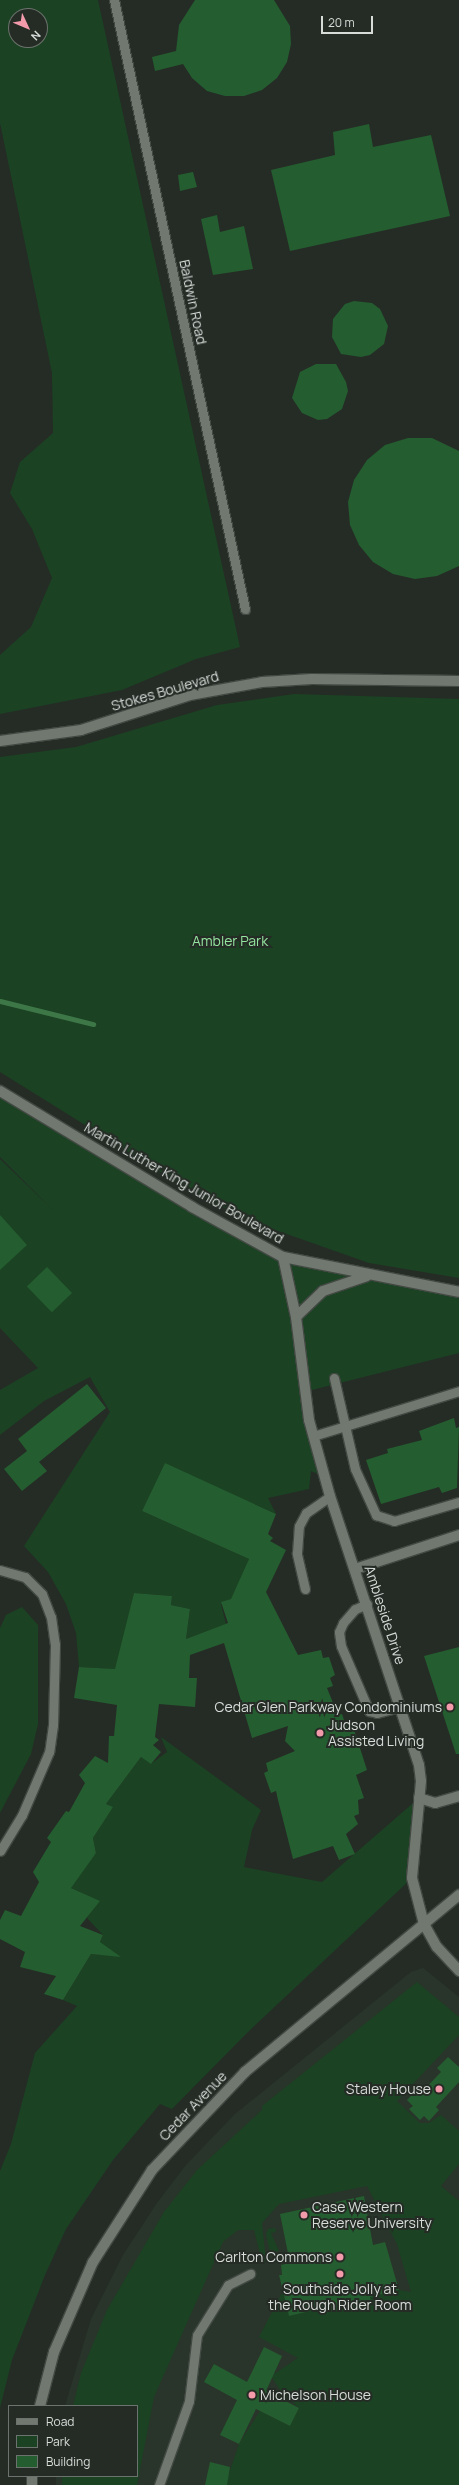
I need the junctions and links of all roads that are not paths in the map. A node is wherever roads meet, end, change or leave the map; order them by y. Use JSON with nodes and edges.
{"nodes":[{"id":1,"x":114,"y":0,"type":"edge"},
{"id":2,"x":245,"y":609,"type":"dead end"},
{"id":3,"x":459,"y":681,"type":"edge"},
{"id":4,"x":0,"y":741,"type":"edge"},
{"id":5,"x":0,"y":1091,"type":"edge"},
{"id":6,"x":283,"y":1257,"type":"junction"},
{"id":7,"x":367,"y":1276,"type":"junction"},
{"id":8,"x":459,"y":1292,"type":"edge"},
{"id":9,"x":296,"y":1316,"type":"junction"},
{"id":10,"x":334,"y":1378,"type":"dead end"},
{"id":11,"x":459,"y":1391,"type":"edge"},
{"id":12,"x":344,"y":1427,"type":"junction"},
{"id":13,"x":313,"y":1436,"type":"junction"},
{"id":14,"x":330,"y":1496,"type":"junction"},
{"id":15,"x":459,"y":1502,"type":"edge"},
{"id":16,"x":459,"y":1535,"type":"edge"},
{"id":17,"x":355,"y":1569,"type":"junction"},
{"id":18,"x":0,"y":1570,"type":"edge"},
{"id":19,"x":305,"y":1589,"type":"dead end"},
{"id":20,"x":367,"y":1604,"type":"junction"},
{"id":21,"x":399,"y":1707,"type":"junction"},
{"id":22,"x":459,"y":1796,"type":"edge"},
{"id":23,"x":419,"y":1798,"type":"junction"},
{"id":24,"x":0,"y":1851,"type":"edge"},
{"id":25,"x":459,"y":1896,"type":"edge"},
{"id":26,"x":424,"y":1924,"type":"junction"},
{"id":27,"x":459,"y":1971,"type":"edge"},
{"id":28,"x":250,"y":2274,"type":"dead end"},
{"id":29,"x":40,"y":2405,"type":"edge"},
{"id":30,"x":159,"y":2485,"type":"edge"}],
"edges":[{"from":1,"to":2,"type":"lane","name":"Baldwin Road"},
{"from":3,"to":4,"type":"main road","name":"Stokes Boulevard"},
{"from":5,"to":6,"type":"main road","name":"Martin Luther King Junior Boulevard"},
{"from":6,"to":7,"type":"main road","name":"Martin Luther King Junior Boulevard"},
{"from":6,"to":9,"type":"main road","name":"Ambleside Drive"},
{"from":7,"to":8,"type":"main road","name":"Martin Luther King Junior Boulevard"},
{"from":7,"to":9,"type":"main road"},
{"from":9,"to":13,"type":"main road","name":"Ambleside Drive"},
{"from":10,"to":12,"type":"lane"},
{"from":11,"to":12,"type":"lane"},
{"from":12,"to":13,"type":"lane"},
{"from":12,"to":15,"type":"lane"},
{"from":13,"to":14,"type":"main road","name":"Ambleside Drive"},
{"from":14,"to":17,"type":"main road","name":"Ambleside Drive"},
{"from":14,"to":19,"type":"lane"},
{"from":16,"to":17,"type":"main road"},
{"from":17,"to":20,"type":"main road","name":"Ambleside Drive"},
{"from":18,"to":24,"type":"lane"},
{"from":20,"to":21,"type":"main road","name":"Ambleside Drive"},
{"from":20,"to":21,"type":"lane"},
{"from":21,"to":23,"type":"main road","name":"Ambleside Drive"},
{"from":22,"to":23,"type":"main road"},
{"from":23,"to":26,"type":"main road","name":"Ambleside Drive"},
{"from":25,"to":26,"type":"main road","name":"Cedar Avenue"},
{"from":26,"to":27,"type":"main road","name":"Ambleside Drive"},
{"from":26,"to":29,"type":"main road","name":"Cedar Avenue"},
{"from":28,"to":30,"type":"lane"}]}
